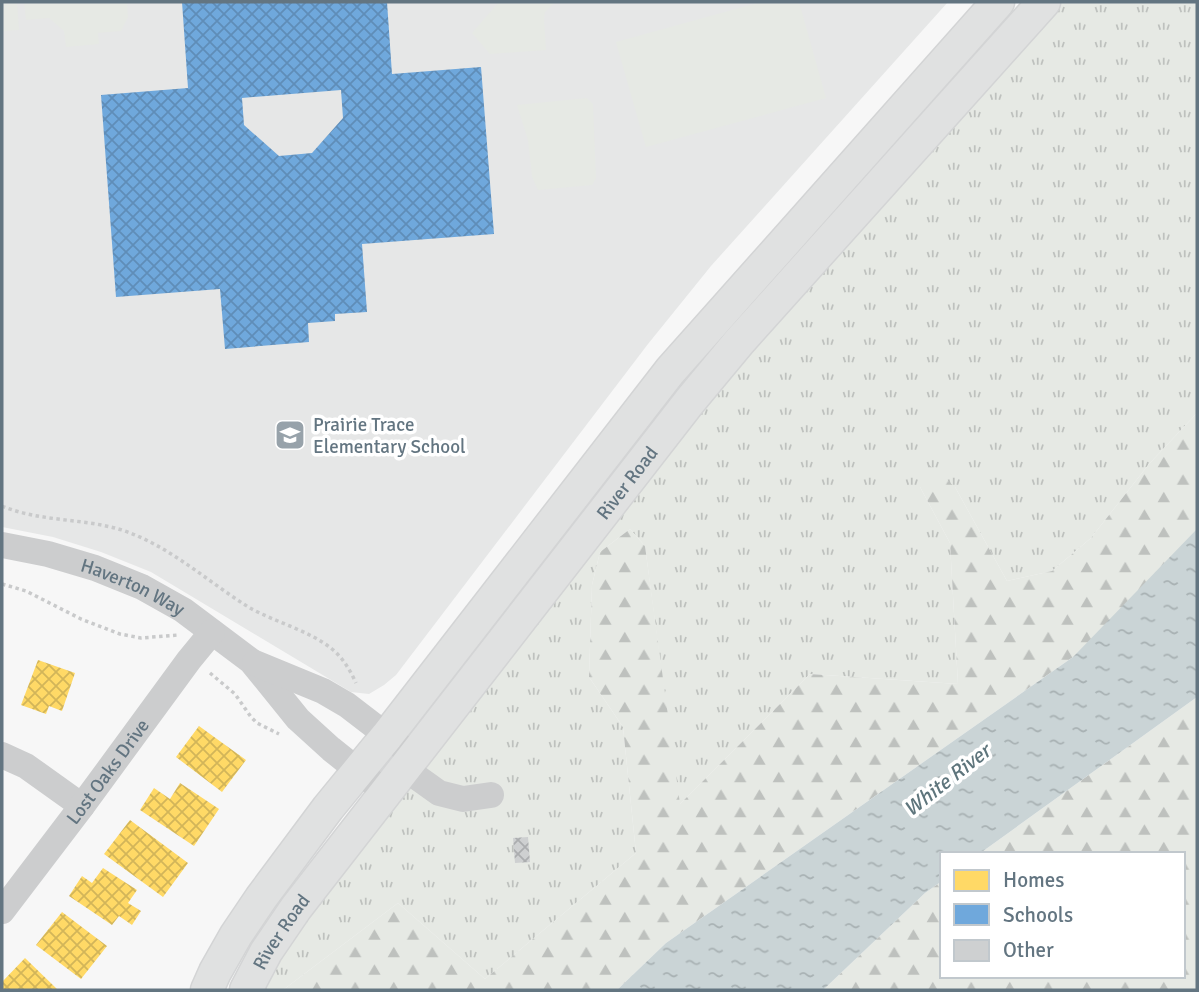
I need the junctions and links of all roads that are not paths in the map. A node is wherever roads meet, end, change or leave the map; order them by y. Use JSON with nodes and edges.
{"nodes":[{"id":1,"x":998,"y":2,"type":"edge"},
{"id":2,"x":1044,"y":2,"type":"edge"},
{"id":3,"x":2,"y":545,"type":"edge"},
{"id":4,"x":212,"y":632,"type":"junction"},
{"id":5,"x":251,"y":661,"type":"junction"},
{"id":6,"x":387,"y":736,"type":"junction"},
{"id":7,"x":2,"y":755,"type":"edge"},
{"id":8,"x":358,"y":771,"type":"junction"},
{"id":9,"x":401,"y":773,"type":"junction"},
{"id":10,"x":491,"y":795,"type":"dead end"},
{"id":11,"x":82,"y":806,"type":"junction"},
{"id":12,"x":2,"y":911,"type":"edge"},
{"id":13,"x":207,"y":990,"type":"edge"},
{"id":14,"x":246,"y":990,"type":"edge"}],
"edges":[{"from":1,"to":6,"type":"main road","name":"River Road"},
{"from":2,"to":9,"type":"main road","name":"River Road"},
{"from":3,"to":4,"type":"street","name":"Haverton Way"},
{"from":4,"to":5,"type":"street","name":"Haverton Way"},
{"from":4,"to":11,"type":"street","name":"Lost Oaks Drive"},
{"from":5,"to":6,"type":"street","name":"Haverton Way"},
{"from":5,"to":8,"type":"street","name":"Haverton Way"},
{"from":6,"to":8,"type":"main road","name":"River Road"},
{"from":6,"to":9,"type":"street","name":"Haverton Way"},
{"from":7,"to":11,"type":"street"},
{"from":8,"to":9,"type":"street","name":"Haverton Way"},
{"from":8,"to":13,"type":"main road","name":"River Road"},
{"from":9,"to":10,"type":"street"},
{"from":9,"to":14,"type":"main road","name":"River Road"},
{"from":11,"to":12,"type":"street","name":"Lost Oaks Drive"}]}
